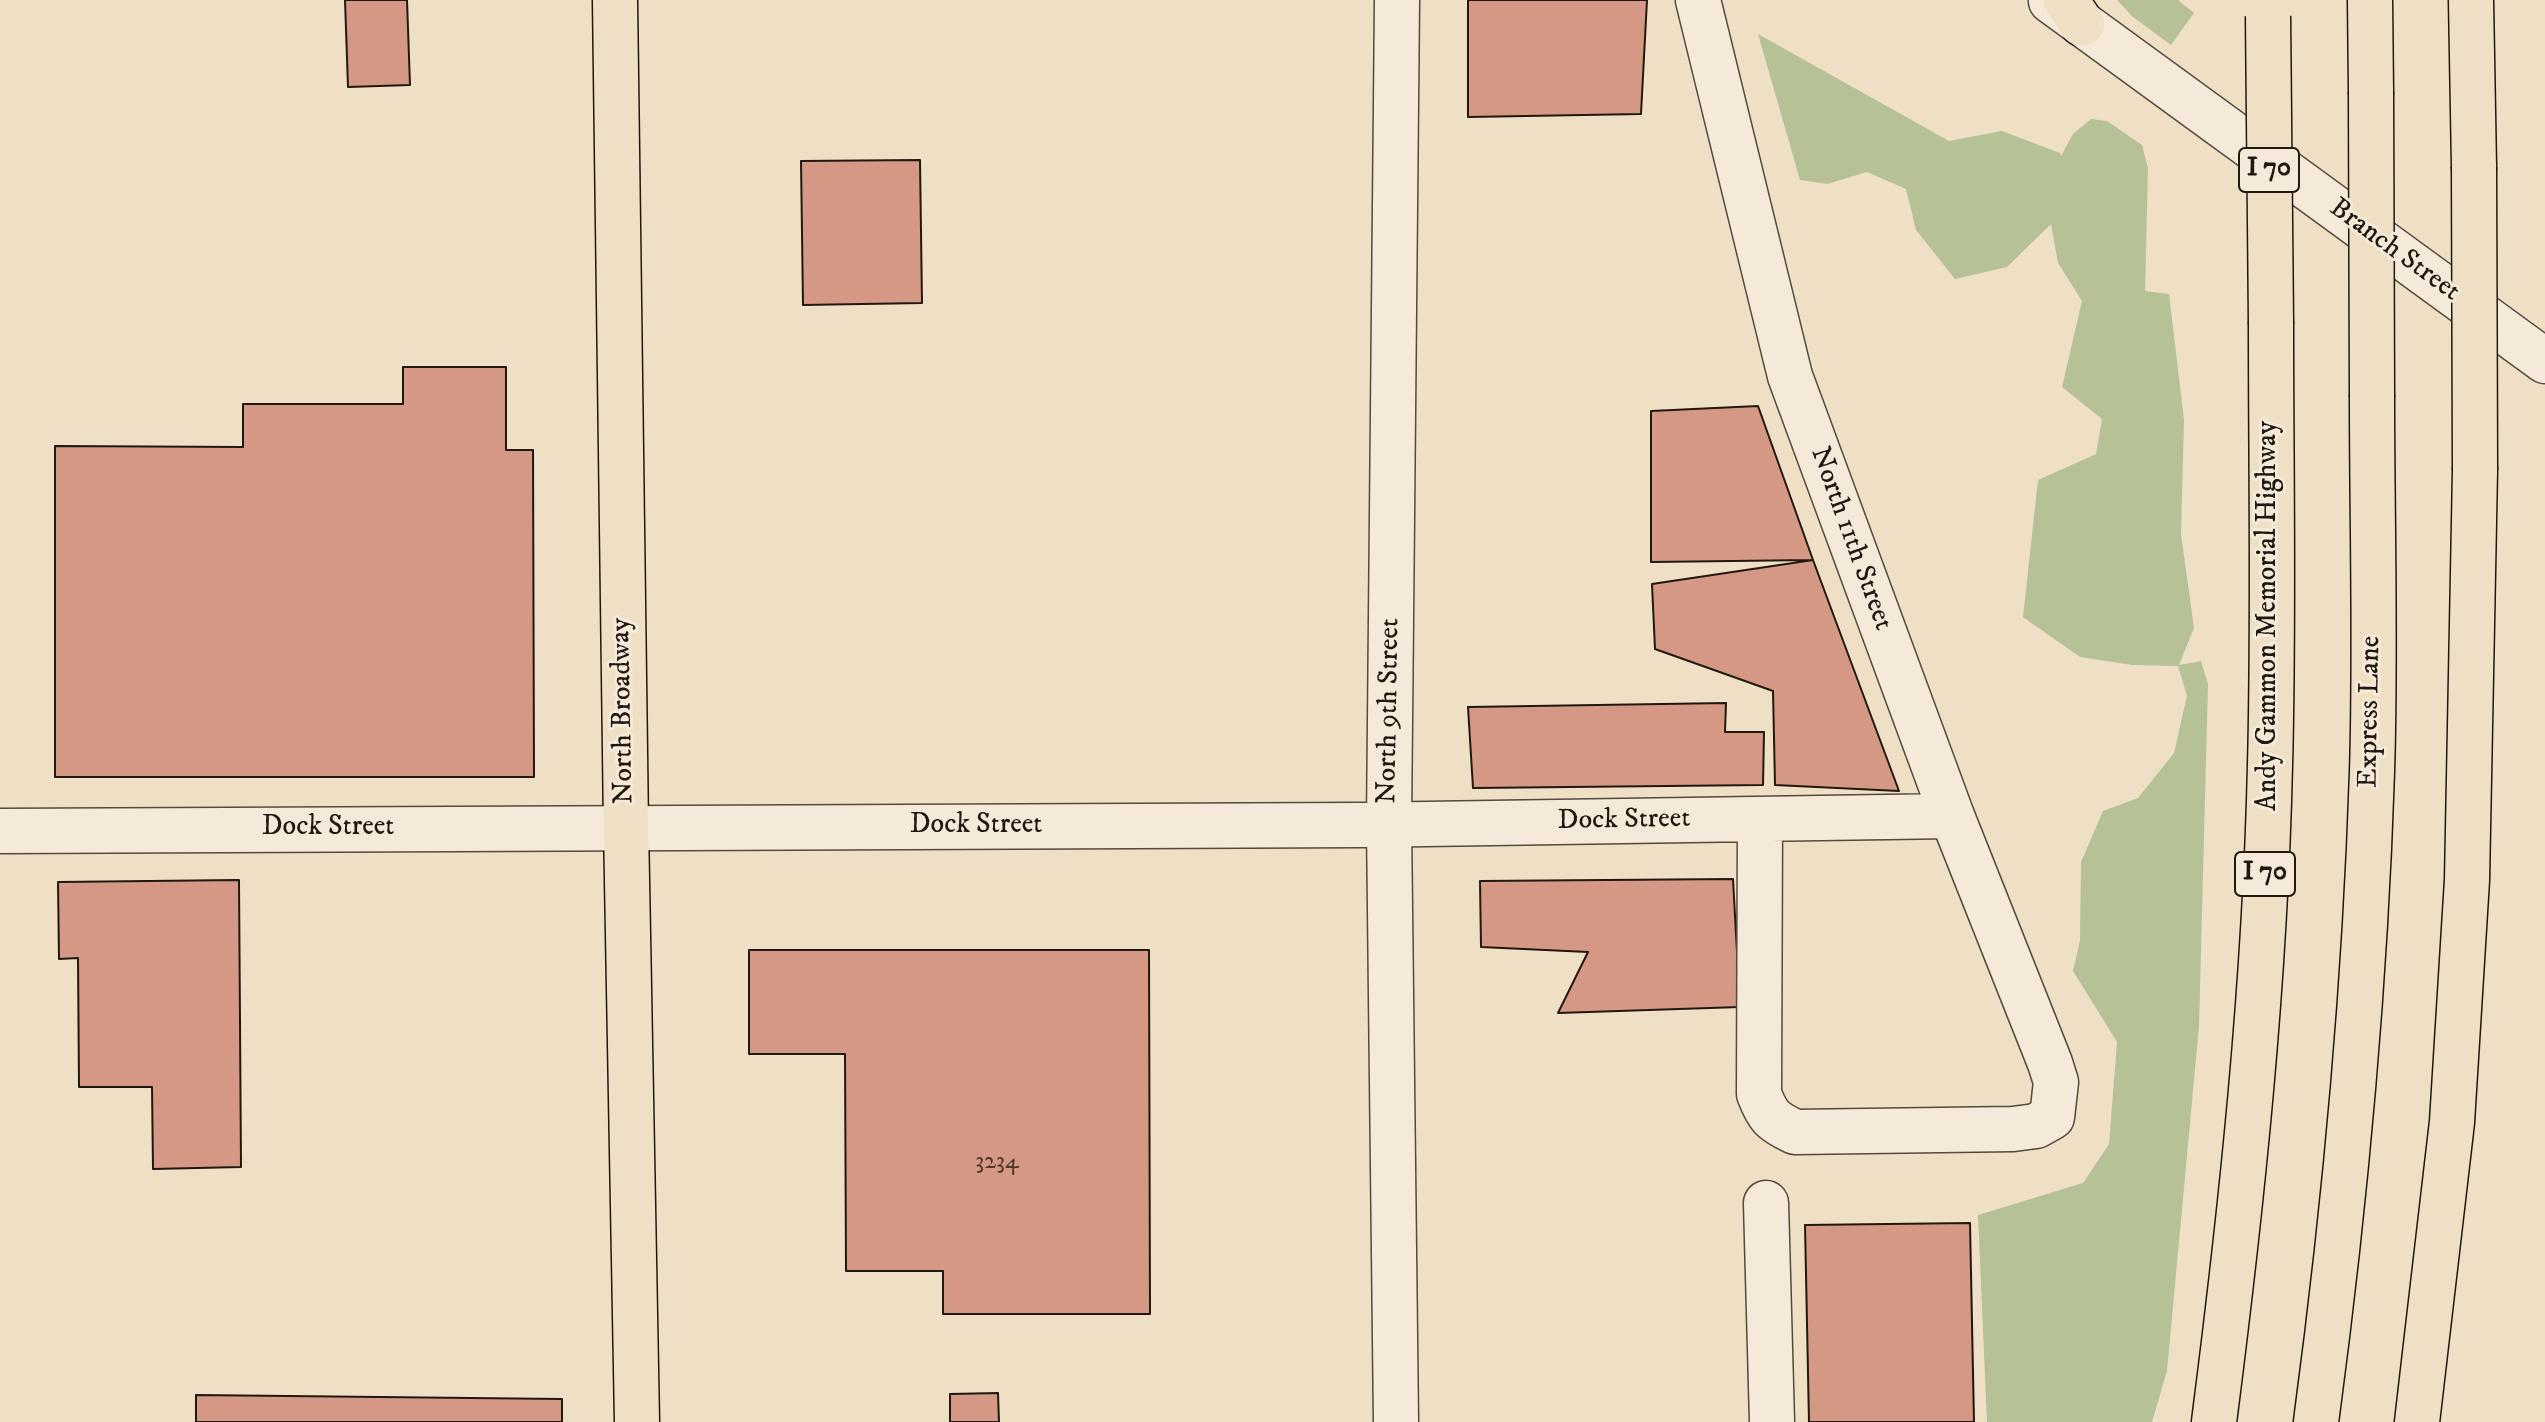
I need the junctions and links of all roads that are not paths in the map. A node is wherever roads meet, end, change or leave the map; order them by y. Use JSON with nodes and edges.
{"nodes":[{"id":1,"x":615,"y":0,"type":"edge"},
{"id":2,"x":1397,"y":0,"type":"edge"},
{"id":3,"x":1698,"y":0,"type":"edge"},
{"id":4,"x":2370,"y":0,"type":"edge"},
{"id":5,"x":2471,"y":0,"type":"edge"},
{"id":6,"x":2065,"y":8,"type":"edge"},
{"id":7,"x":2268,"y":8,"type":"edge"},
{"id":8,"x":2545,"y":361,"type":"edge"},
{"id":9,"x":1952,"y":816,"type":"junction"},
{"id":10,"x":1760,"y":819,"type":"junction"},
{"id":11,"x":1389,"y":824,"type":"junction"},
{"id":12,"x":626,"y":826,"type":"junction"},
{"id":13,"x":0,"y":831,"type":"edge"},
{"id":14,"x":1766,"y":1203,"type":"dead end"},
{"id":15,"x":637,"y":1422,"type":"edge"},
{"id":16,"x":1396,"y":1422,"type":"edge"},
{"id":17,"x":1772,"y":1422,"type":"edge"},
{"id":18,"x":2214,"y":1422,"type":"edge"},
{"id":19,"x":2316,"y":1422,"type":"edge"},
{"id":20,"x":2417,"y":1422,"type":"edge"}],
"edges":[{"from":1,"to":12,"type":"main road","name":"North Broadway"},
{"from":2,"to":11,"type":"street","name":"North 9th Street"},
{"from":3,"to":9,"type":"street","name":"North 11th Street"},
{"from":4,"to":19,"type":"main road","name":"Express Lane","bridge":true},
{"from":5,"to":20,"type":"main road","bridge":true},
{"from":6,"to":8,"type":"street","name":"Branch Street"},
{"from":7,"to":18,"type":"main road","name":"Andy Gammon Memorial Highway","number":"I 70","bridge":true},
{"from":9,"to":10,"type":"street","name":"Dock Street"},
{"from":9,"to":10,"type":"street","name":"North 11th Street"},
{"from":10,"to":11,"type":"street","name":"Dock Street"},
{"from":11,"to":12,"type":"street","name":"Dock Street"},
{"from":11,"to":16,"type":"street","name":"North 9th Street"},
{"from":12,"to":13,"type":"street","name":"Dock Street"},
{"from":12,"to":15,"type":"main road","name":"North Broadway"},
{"from":14,"to":17,"type":"street"}]}
